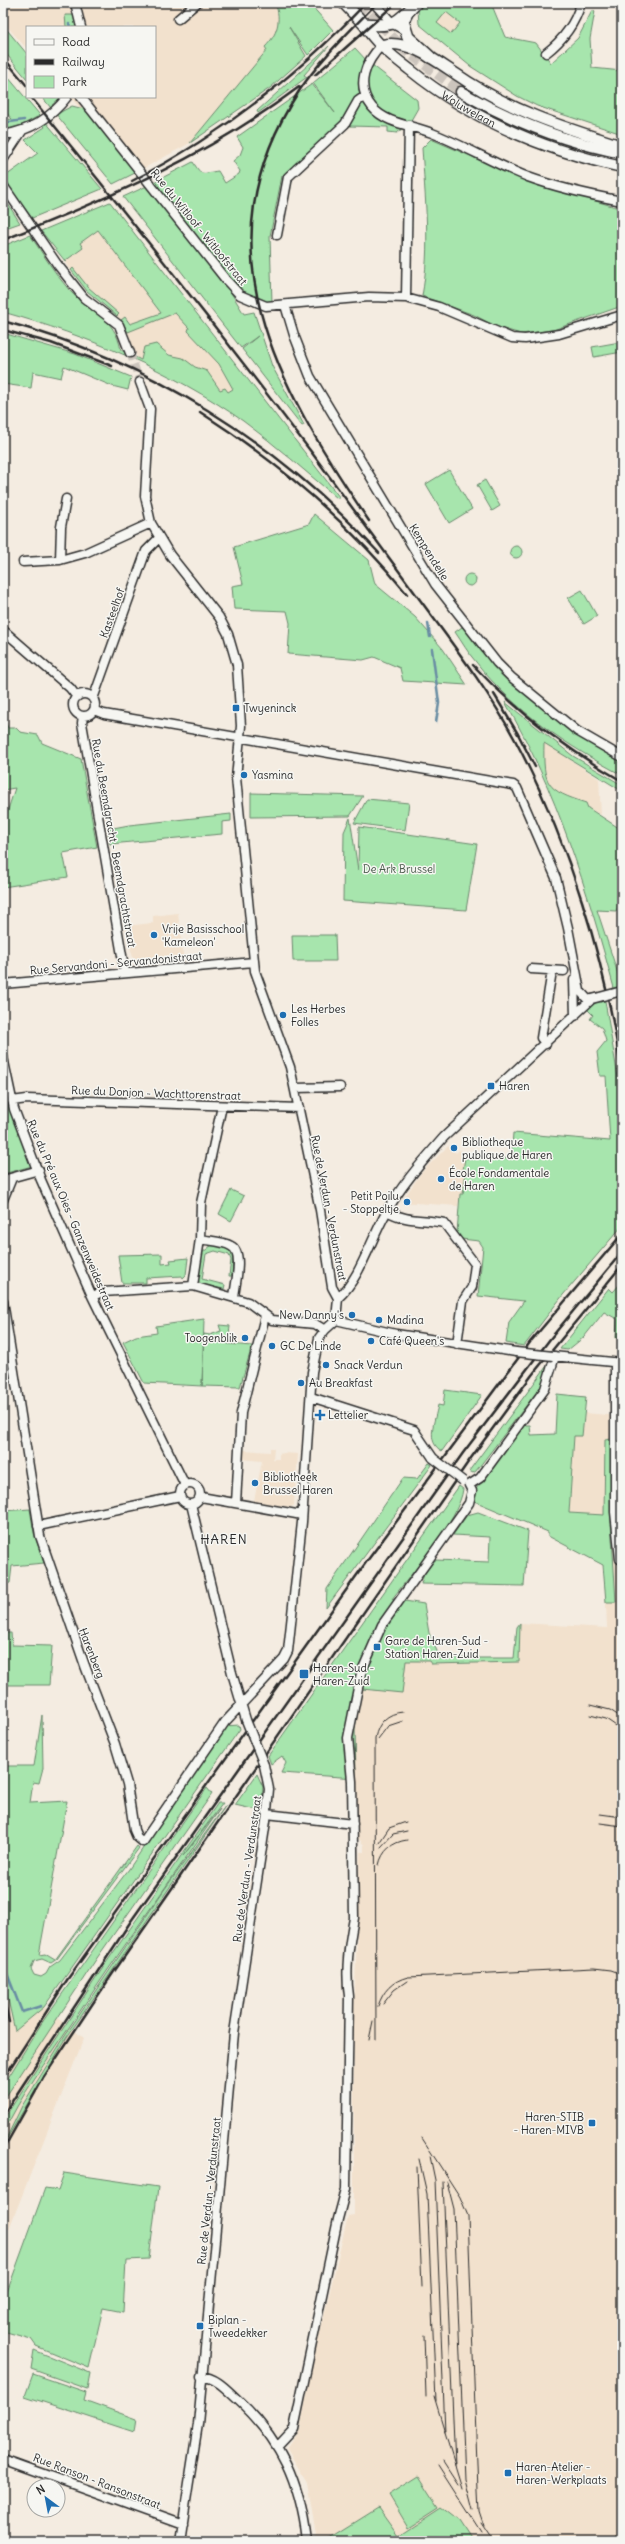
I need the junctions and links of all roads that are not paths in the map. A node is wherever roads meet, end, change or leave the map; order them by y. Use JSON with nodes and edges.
{"nodes":[{"id":1,"x":75,"y":3,"type":"edge"},
{"id":2,"x":197,"y":3,"type":"edge"},
{"id":3,"x":344,"y":3,"type":"edge"},
{"id":4,"x":357,"y":3,"type":"edge"},
{"id":5,"x":374,"y":3,"type":"edge"},
{"id":6,"x":581,"y":3,"type":"edge"},
{"id":7,"x":412,"y":7,"type":"edge"},
{"id":8,"x":178,"y":19,"type":"dead end"},
{"id":9,"x":360,"y":20,"type":"junction"},
{"id":10,"x":393,"y":24,"type":"junction"},
{"id":11,"x":81,"y":26,"type":"edge"},
{"id":12,"x":404,"y":30,"type":"junction"},
{"id":13,"x":382,"y":45,"type":"junction"},
{"id":14,"x":546,"y":53,"type":"dead end"},
{"id":15,"x":430,"y":57,"type":"junction"},
{"id":16,"x":461,"y":92,"type":"tunnel mouth"},
{"id":17,"x":365,"y":96,"type":"junction"},
{"id":18,"x":66,"y":98,"type":"edge"},
{"id":19,"x":82,"y":98,"type":"edge"},
{"id":20,"x":409,"y":125,"type":"junction"},
{"id":21,"x":22,"y":131,"type":"junction"},
{"id":22,"x":3,"y":135,"type":"edge"},
{"id":23,"x":622,"y":146,"type":"edge"},
{"id":24,"x":622,"y":153,"type":"edge"},
{"id":25,"x":3,"y":160,"type":"edge"},
{"id":26,"x":622,"y":167,"type":"edge"},
{"id":27,"x":3,"y":185,"type":"edge"},
{"id":28,"x":622,"y":201,"type":"edge"},
{"id":29,"x":277,"y":235,"type":"dead end"},
{"id":30,"x":406,"y":298,"type":"junction"},
{"id":31,"x":285,"y":305,"type":"junction"},
{"id":32,"x":622,"y":315,"type":"edge"},
{"id":33,"x":130,"y":353,"type":"tunnel mouth"},
{"id":34,"x":140,"y":382,"type":"tunnel mouth"},
{"id":35,"x":66,"y":499,"type":"dead end"},
{"id":36,"x":151,"y":523,"type":"junction"},
{"id":37,"x":158,"y":539,"type":"junction"},
{"id":38,"x":60,"y":560,"type":"junction"},
{"id":39,"x":23,"y":562,"type":"dead end"},
{"id":40,"x":3,"y":630,"type":"edge"},
{"id":41,"x":77,"y":696,"type":"junction"},
{"id":42,"x":93,"y":699,"type":"junction"},
{"id":43,"x":94,"y":710,"type":"junction"},
{"id":44,"x":83,"y":716,"type":"junction"},
{"id":45,"x":239,"y":738,"type":"junction"},
{"id":46,"x":622,"y":757,"type":"edge"},
{"id":47,"x":254,"y":962,"type":"junction"},
{"id":48,"x":574,"y":965,"type":"junction"},
{"id":49,"x":531,"y":969,"type":"dead end"},
{"id":50,"x":552,"y":971,"type":"junction"},
{"id":51,"x":564,"y":971,"type":"dead end"},
{"id":52,"x":125,"y":973,"type":"junction"},
{"id":53,"x":3,"y":984,"type":"edge"},
{"id":54,"x":622,"y":991,"type":"edge"},
{"id":55,"x":591,"y":1000,"type":"junction"},
{"id":56,"x":575,"y":1016,"type":"junction"},
{"id":57,"x":546,"y":1044,"type":"junction"},
{"id":58,"x":3,"y":1057,"type":"edge"},
{"id":59,"x":340,"y":1087,"type":"dead end"},
{"id":60,"x":295,"y":1088,"type":"junction"},
{"id":61,"x":12,"y":1101,"type":"junction"},
{"id":62,"x":222,"y":1106,"type":"junction"},
{"id":63,"x":299,"y":1108,"type":"junction"},
{"id":64,"x":39,"y":1170,"type":"junction"},
{"id":65,"x":12,"y":1178,"type":"junction"},
{"id":66,"x":3,"y":1180,"type":"edge"},
{"id":67,"x":3,"y":1200,"type":"edge"},
{"id":68,"x":387,"y":1211,"type":"junction"},
{"id":69,"x":200,"y":1240,"type":"junction"},
{"id":70,"x":193,"y":1286,"type":"junction"},
{"id":71,"x":92,"y":1296,"type":"junction"},
{"id":72,"x":234,"y":1297,"type":"junction"},
{"id":73,"x":338,"y":1298,"type":"junction"},
{"id":74,"x":3,"y":1301,"type":"edge"},
{"id":75,"x":265,"y":1316,"type":"junction"},
{"id":76,"x":336,"y":1320,"type":"junction"},
{"id":77,"x":325,"y":1330,"type":"junction"},
{"id":78,"x":457,"y":1344,"type":"junction"},
{"id":79,"x":554,"y":1356,"type":"junction"},
{"id":80,"x":618,"y":1363,"type":"edge"},
{"id":81,"x":311,"y":1397,"type":"junction"},
{"id":82,"x":466,"y":1483,"type":"junction"},
{"id":83,"x":185,"y":1485,"type":"junction"},
{"id":84,"x":180,"y":1496,"type":"junction"},
{"id":85,"x":201,"y":1497,"type":"junction"},
{"id":86,"x":236,"y":1503,"type":"junction"},
{"id":87,"x":191,"y":1504,"type":"junction"},
{"id":88,"x":302,"y":1515,"type":"junction"},
{"id":89,"x":38,"y":1526,"type":"junction"},
{"id":90,"x":620,"y":1559,"type":"dead end"},
{"id":91,"x":241,"y":1705,"type":"junction"},
{"id":92,"x":267,"y":1814,"type":"junction"},
{"id":93,"x":353,"y":1824,"type":"junction"},
{"id":94,"x":201,"y":2376,"type":"junction"},
{"id":95,"x":278,"y":2446,"type":"junction"},
{"id":96,"x":3,"y":2459,"type":"edge"},
{"id":97,"x":183,"y":2524,"type":"junction"},
{"id":98,"x":180,"y":2541,"type":"edge"},
{"id":99,"x":307,"y":2541,"type":"edge"}],
"edges":[{"from":1,"to":11,"type":"street"},
{"from":2,"to":8,"type":"street"},
{"from":3,"to":9,"type":"highway","name":"Woluwelaan"},
{"from":4,"to":9,"type":"highway"},
{"from":5,"to":10,"type":"street"},
{"from":6,"to":14,"type":"street"},
{"from":7,"to":10,"type":"highway"},
{"from":7,"to":12,"type":"highway"},
{"from":9,"to":10,"type":"highway"},
{"from":9,"to":13,"type":"main road","name":"Woluwelaan"},
{"from":10,"to":12,"type":"street"},
{"from":12,"to":15,"type":"highway"},
{"from":13,"to":15,"type":"main road","name":"Woluwelaan"},
{"from":13,"to":17,"type":"street"},
{"from":13,"to":26,"type":"main road","name":"Woluwelaan"},
{"from":15,"to":23,"type":"main road","name":"Woluwelaan"},
{"from":16,"to":24,"type":"main road","name":"Woluwelaan"},
{"from":17,"to":20,"type":"street"},
{"from":17,"to":29,"type":"street"},
{"from":18,"to":21,"type":"street"},
{"from":19,"to":31,"type":"street","name":"Rue du Witloof - Witloofstraat"},
{"from":20,"to":28,"type":"street"},
{"from":20,"to":30,"type":"street"},
{"from":21,"to":22,"type":"street"},
{"from":21,"to":25,"type":"street"},
{"from":27,"to":33,"type":"street"},
{"from":30,"to":31,"type":"street","name":"Rue du Witloof - Witloofstraat"},
{"from":30,"to":32,"type":"street","name":"Rue du Witloof - Witloofstraat"},
{"from":31,"to":46,"type":"street","name":"Kempendelle"},
{"from":34,"to":36,"type":"street","name":"Rue de Verdun - Verdunstraat"},
{"from":35,"to":38,"type":"street"},
{"from":36,"to":37,"type":"street","name":"Rue de Verdun - Verdunstraat"},
{"from":36,"to":38,"type":"street"},
{"from":37,"to":42,"type":"street","name":"Kasteelhof"},
{"from":37,"to":45,"type":"street","name":"Rue de Verdun - Verdunstraat"},
{"from":38,"to":39,"type":"street"},
{"from":40,"to":41,"type":"street"},
{"from":41,"to":42,"type":"street"},
{"from":41,"to":44,"type":"street"},
{"from":42,"to":43,"type":"street"},
{"from":43,"to":44,"type":"street"},
{"from":43,"to":45,"type":"street"},
{"from":44,"to":52,"type":"street","name":"Rue du Beemdgracht - Beemdgrachtstraat"},
{"from":45,"to":47,"type":"street","name":"Rue de Verdun - Verdunstraat"},
{"from":45,"to":48,"type":"street"},
{"from":47,"to":52,"type":"street","name":"Rue Servandoni - Servandonistraat"},
{"from":47,"to":60,"type":"street","name":"Rue de Verdun - Verdunstraat"},
{"from":48,"to":55,"type":"street"},
{"from":48,"to":56,"type":"street"},
{"from":49,"to":50,"type":"street"},
{"from":50,"to":51,"type":"street"},
{"from":50,"to":57,"type":"street"},
{"from":52,"to":53,"type":"street","name":"Rue Servandoni - Servandonistraat"},
{"from":54,"to":55,"type":"street","bridge":true},
{"from":55,"to":56,"type":"street"},
{"from":56,"to":57,"type":"street"},
{"from":57,"to":68,"type":"street"},
{"from":58,"to":61,"type":"street","name":"Rue du Pré aux Oies - Ganzenweidestraat"},
{"from":59,"to":60,"type":"street"},
{"from":60,"to":63,"type":"street","name":"Rue de Verdun - Verdunstraat"},
{"from":61,"to":62,"type":"street","name":"Rue du Donjon - Wachttorenstraat"},
{"from":61,"to":64,"type":"street","name":"Rue du Pré aux Oies - Ganzenweidestraat"},
{"from":62,"to":63,"type":"street","name":"Rue du Donjon - Wachttorenstraat"},
{"from":62,"to":69,"type":"street"},
{"from":63,"to":73,"type":"street","name":"Rue de Verdun - Verdunstraat"},
{"from":64,"to":65,"type":"street"},
{"from":64,"to":71,"type":"street","name":"Rue du Pré aux Oies - Ganzenweidestraat"},
{"from":65,"to":66,"type":"street"},
{"from":65,"to":67,"type":"street"},
{"from":68,"to":73,"type":"street"},
{"from":68,"to":78,"type":"street"},
{"from":69,"to":70,"type":"street"},
{"from":69,"to":72,"type":"street"},
{"from":70,"to":71,"type":"street"},
{"from":70,"to":72,"type":"street"},
{"from":71,"to":83,"type":"street","name":"Rue du Pré aux Oies - Ganzenweidestraat"},
{"from":72,"to":75,"type":"street"},
{"from":73,"to":76,"type":"street","name":"Rue de Verdun - Verdunstraat"},
{"from":74,"to":89,"type":"street","name":"Harenberg"},
{"from":75,"to":77,"type":"street"},
{"from":75,"to":86,"type":"street"},
{"from":76,"to":77,"type":"street"},
{"from":76,"to":78,"type":"street"},
{"from":77,"to":81,"type":"street"},
{"from":78,"to":79,"type":"street","bridge":true},
{"from":79,"to":80,"type":"street"},
{"from":79,"to":82,"type":"street"},
{"from":80,"to":90,"type":"street"},
{"from":81,"to":82,"type":"street","bridge":true},
{"from":81,"to":88,"type":"street"},
{"from":82,"to":93,"type":"street"},
{"from":83,"to":84,"type":"street"},
{"from":83,"to":85,"type":"street"},
{"from":84,"to":87,"type":"street"},
{"from":84,"to":89,"type":"street"},
{"from":85,"to":86,"type":"street"},
{"from":85,"to":87,"type":"street"},
{"from":86,"to":88,"type":"street"},
{"from":87,"to":91,"type":"street"},
{"from":88,"to":91,"type":"street"},
{"from":89,"to":91,"type":"street","name":"Harenberg"},
{"from":91,"to":92,"type":"street","name":"Rue de Verdun - Verdunstraat","bridge":true},
{"from":92,"to":93,"type":"street"},
{"from":92,"to":94,"type":"street","name":"Rue de Verdun - Verdunstraat"},
{"from":93,"to":95,"type":"street"},
{"from":94,"to":95,"type":"street"},
{"from":94,"to":97,"type":"street","name":"Rue de Verdun - Verdunstraat"},
{"from":95,"to":99,"type":"street"},
{"from":96,"to":97,"type":"street","name":"Rue Ranson - Ransonstraat"},
{"from":97,"to":98,"type":"street","name":"Rue de Verdun - Verdunstraat"}]}
